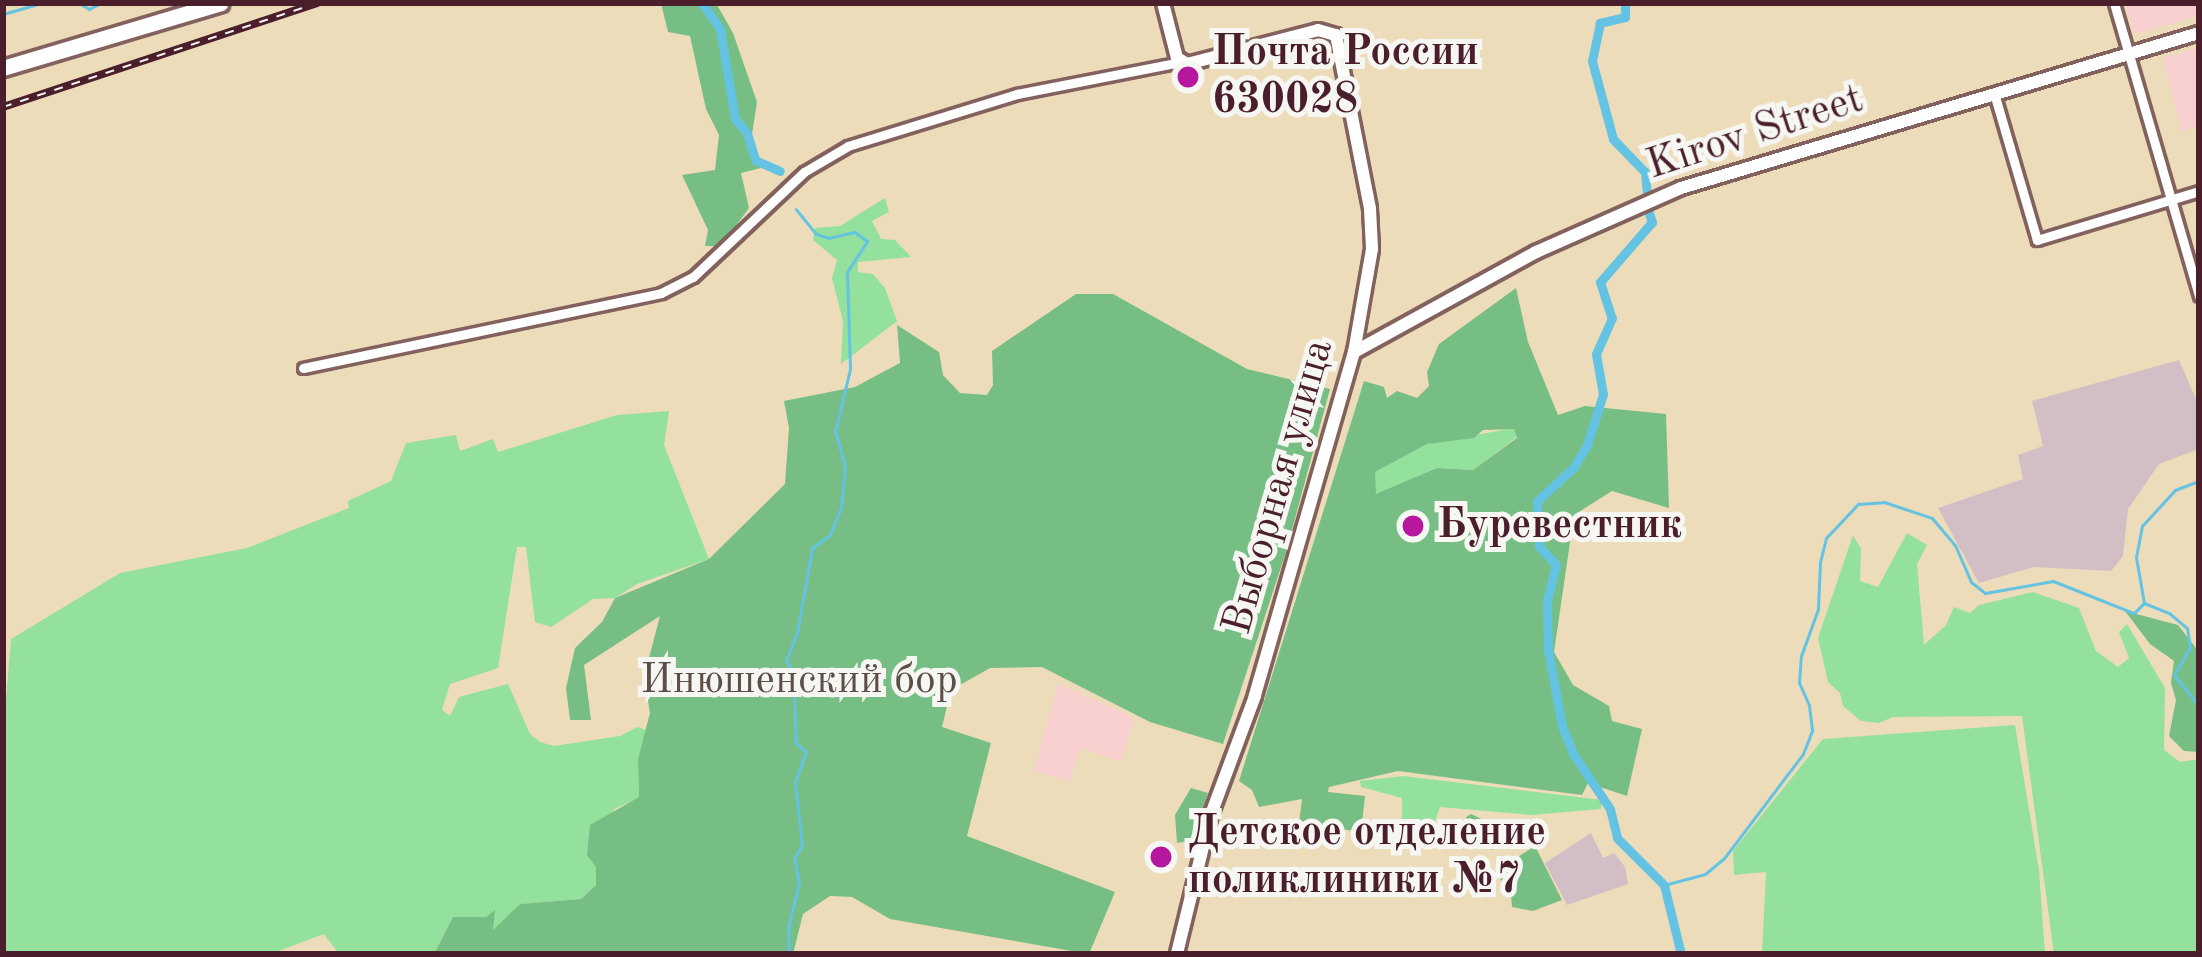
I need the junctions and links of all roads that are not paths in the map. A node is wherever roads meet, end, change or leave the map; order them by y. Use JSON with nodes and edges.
{"nodes":[{"id":1,"x":192,"y":3,"type":"edge"},
{"id":2,"x":221,"y":3,"type":"edge"},
{"id":3,"x":1163,"y":3,"type":"edge"},
{"id":4,"x":2114,"y":3,"type":"edge"},
{"id":5,"x":2199,"y":33,"type":"edge"},
{"id":6,"x":2128,"y":53,"type":"junction"},
{"id":7,"x":1180,"y":62,"type":"junction"},
{"id":8,"x":3,"y":64,"type":"edge"},
{"id":9,"x":1994,"y":94,"type":"junction"},
{"id":10,"x":2199,"y":191,"type":"edge"},
{"id":11,"x":2173,"y":198,"type":"junction"},
{"id":12,"x":2199,"y":296,"type":"edge"},
{"id":13,"x":1354,"y":352,"type":"junction"},
{"id":14,"x":303,"y":368,"type":"dead end"},
{"id":15,"x":1177,"y":954,"type":"edge"}],
"edges":[{"from":1,"to":8,"type":"highway"},
{"from":2,"to":8,"type":"highway"},
{"from":3,"to":7,"type":"main road"},
{"from":4,"to":6,"type":"street"},
{"from":5,"to":6,"type":"main road","name":"Kirov Street"},
{"from":6,"to":9,"type":"main road","name":"Kirov Street"},
{"from":6,"to":11,"type":"street"},
{"from":7,"to":13,"type":"main road","name":"Выборная улица"},
{"from":7,"to":14,"type":"street"},
{"from":9,"to":11,"type":"street"},
{"from":9,"to":13,"type":"main road","name":"Kirov Street"},
{"from":10,"to":11,"type":"street"},
{"from":11,"to":12,"type":"street"},
{"from":13,"to":15,"type":"main road","name":"Выборная улица"}]}
